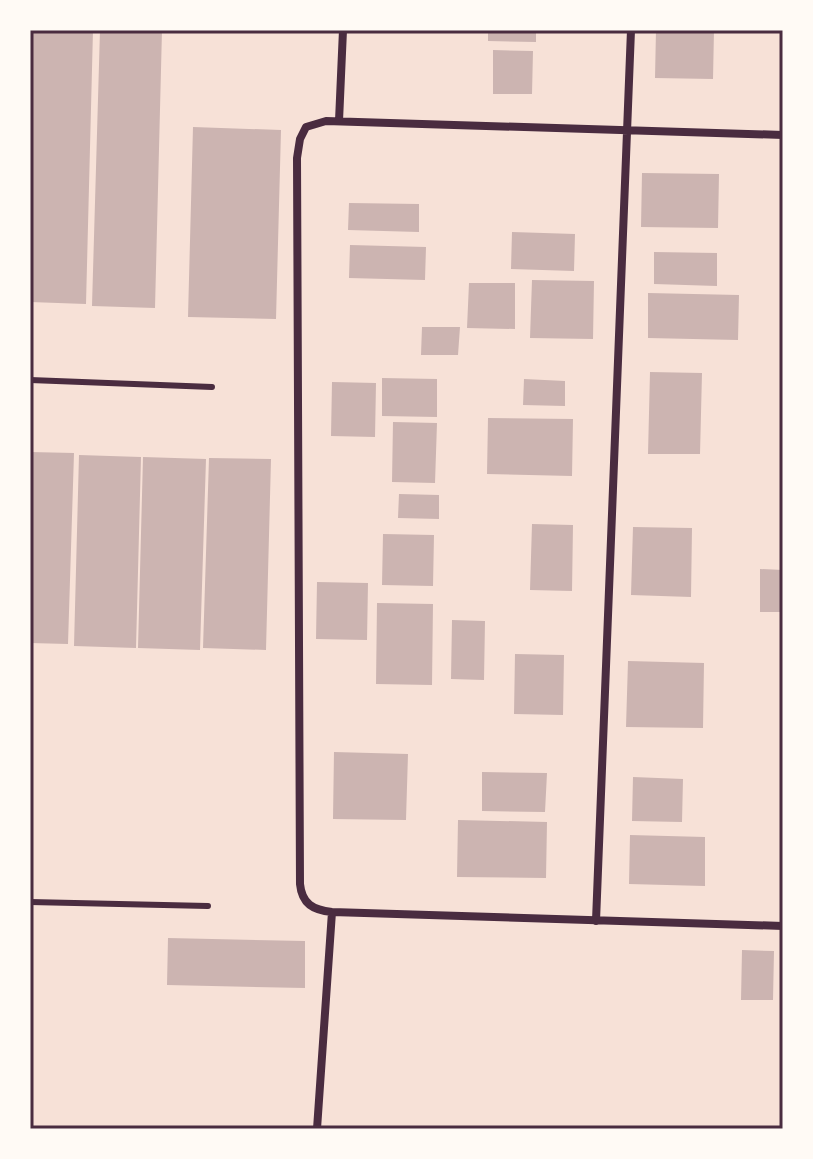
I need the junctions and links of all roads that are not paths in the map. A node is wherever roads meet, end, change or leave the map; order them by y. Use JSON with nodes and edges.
{"nodes":[{"id":1,"x":343,"y":30,"type":"edge"},
{"id":2,"x":631,"y":30,"type":"edge"},
{"id":3,"x":339,"y":121,"type":"junction"},
{"id":4,"x":625,"y":130,"type":"junction"},
{"id":5,"x":783,"y":135,"type":"edge"},
{"id":6,"x":30,"y":380,"type":"edge"},
{"id":7,"x":212,"y":387,"type":"dead end"},
{"id":8,"x":30,"y":902,"type":"edge"},
{"id":9,"x":208,"y":906,"type":"dead end"},
{"id":10,"x":332,"y":912,"type":"junction"},
{"id":11,"x":596,"y":921,"type":"junction"},
{"id":12,"x":783,"y":926,"type":"edge"},
{"id":13,"x":317,"y":1129,"type":"edge"}],
"edges":[{"from":1,"to":3,"type":"street"},
{"from":2,"to":4,"type":"street"},
{"from":3,"to":4,"type":"street"},
{"from":3,"to":10,"type":"street"},
{"from":4,"to":5,"type":"street"},
{"from":4,"to":11,"type":"street"},
{"from":6,"to":7,"type":"lane"},
{"from":8,"to":9,"type":"lane"},
{"from":10,"to":11,"type":"street"},
{"from":10,"to":13,"type":"street"},
{"from":11,"to":12,"type":"street"}]}
